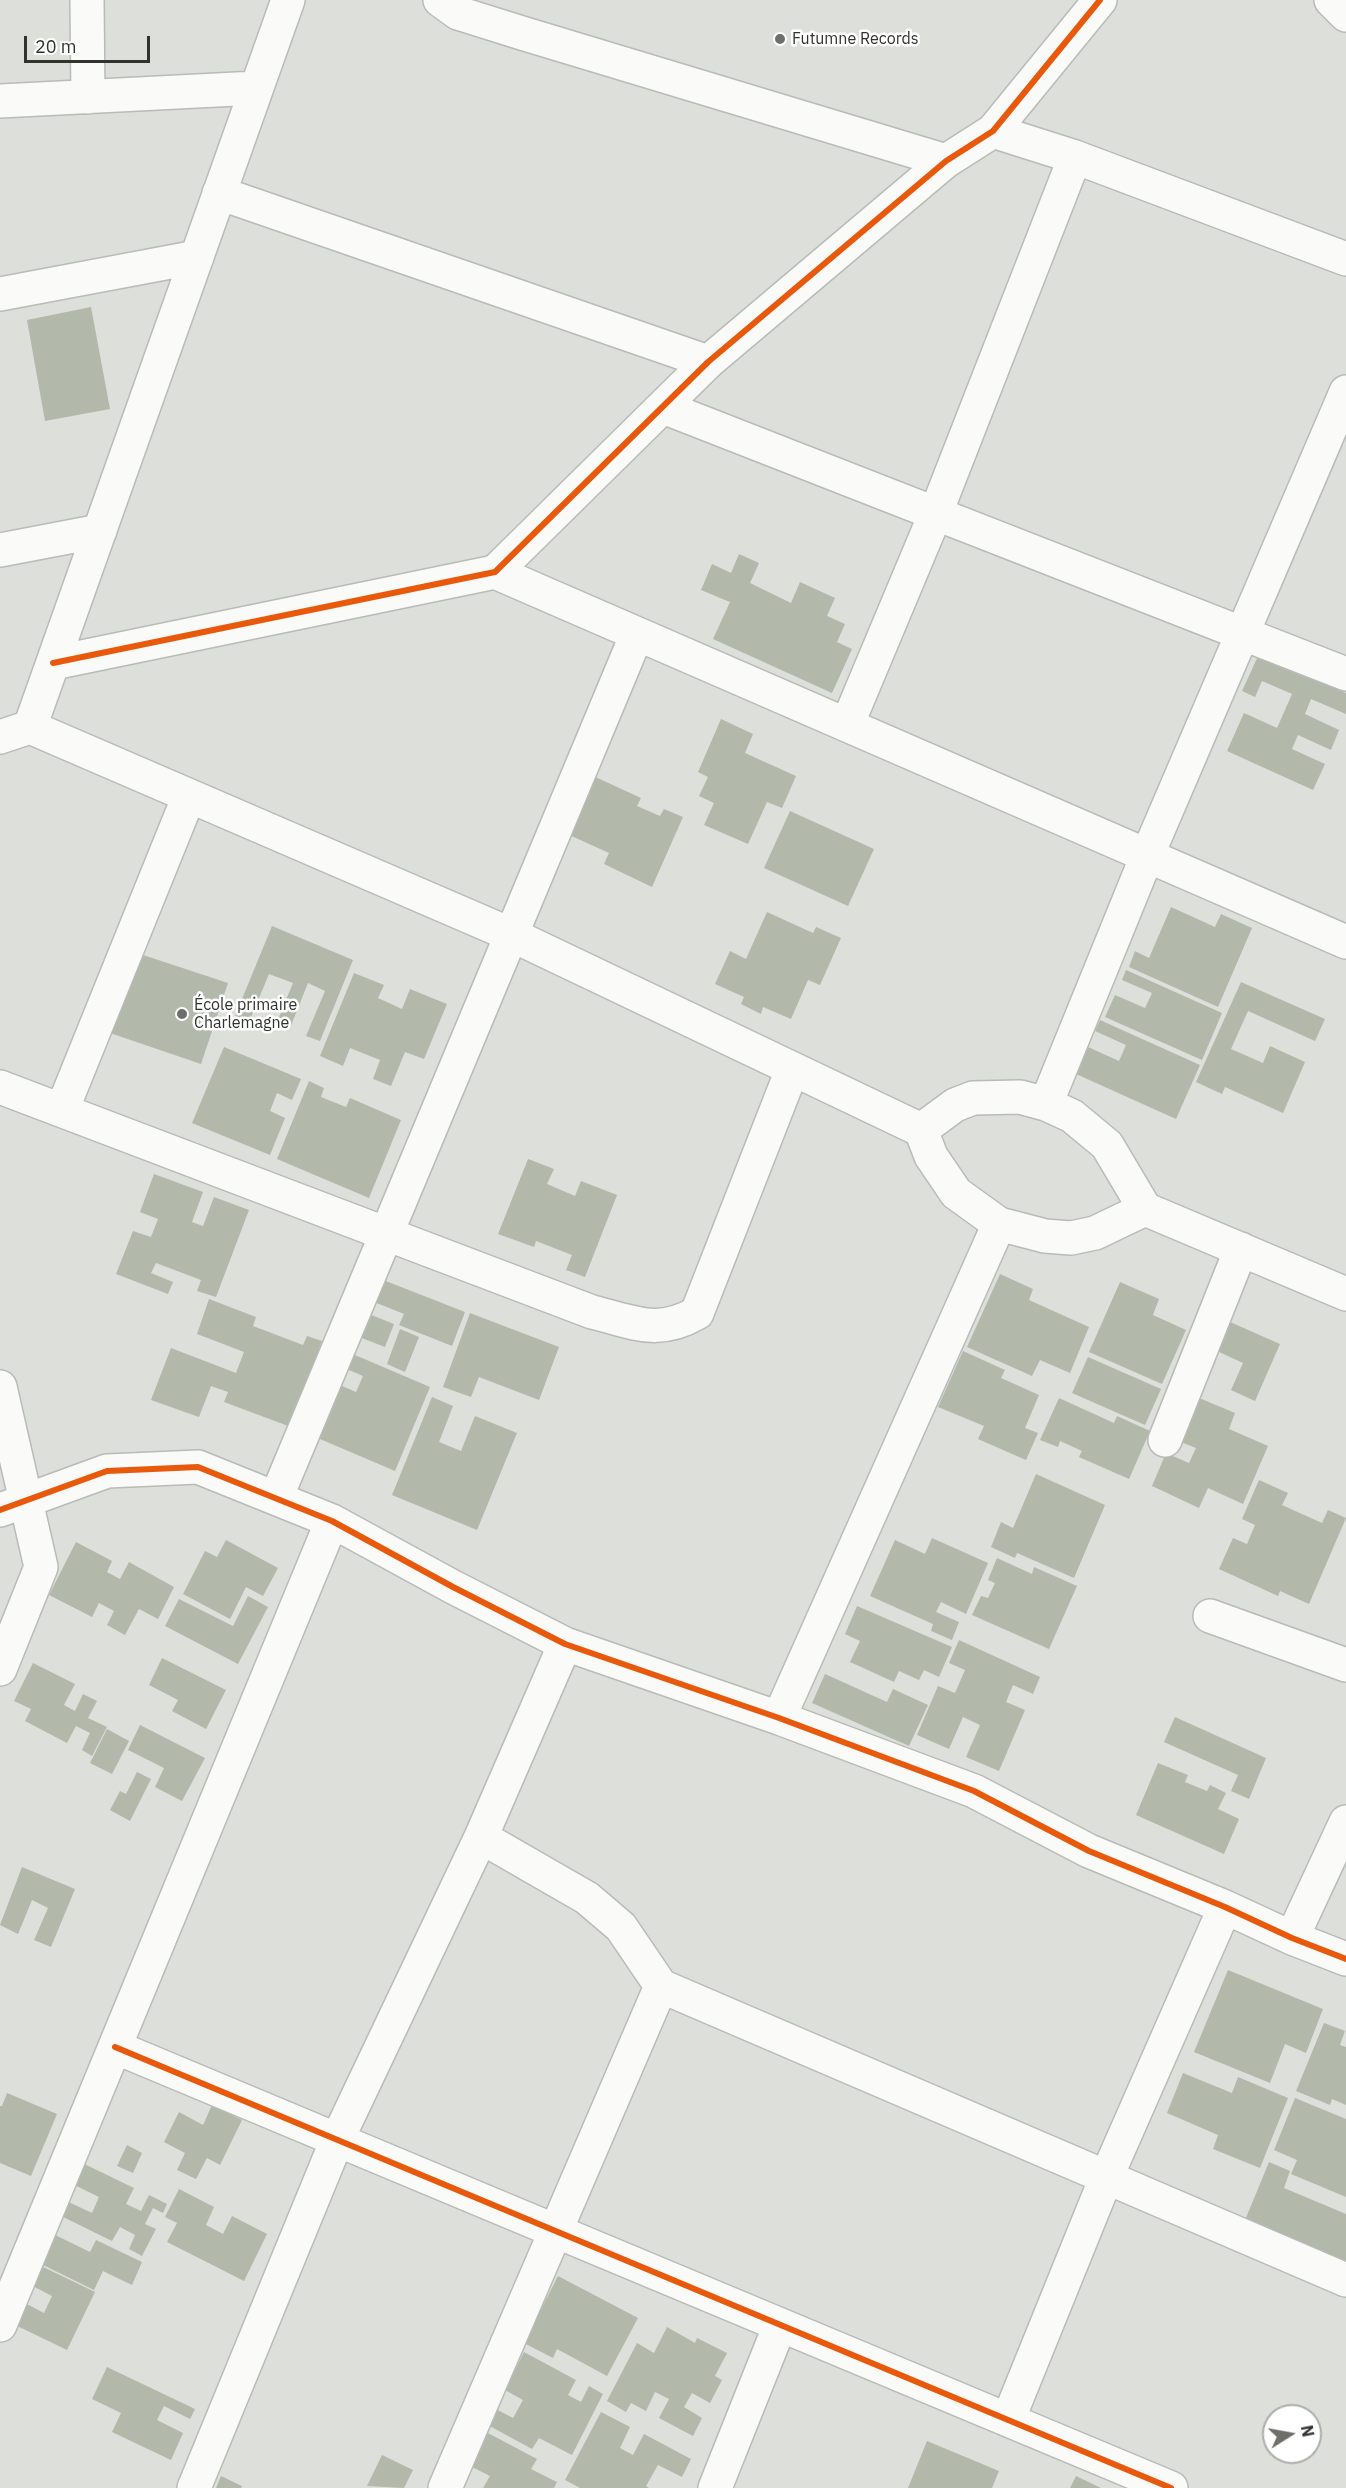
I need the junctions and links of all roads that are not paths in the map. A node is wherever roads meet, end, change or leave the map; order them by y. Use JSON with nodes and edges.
{"nodes":[{"id":1,"x":87,"y":0,"type":"edge"},
{"id":2,"x":288,"y":0,"type":"edge"},
{"id":3,"x":440,"y":0,"type":"edge"},
{"id":4,"x":1100,"y":0,"type":"edge"},
{"id":5,"x":1331,"y":0,"type":"edge"},
{"id":6,"x":1346,"y":15,"type":"edge"},
{"id":7,"x":256,"y":88,"type":"junction"},
{"id":8,"x":88,"y":97,"type":"junction"},
{"id":9,"x":0,"y":101,"type":"edge"},
{"id":10,"x":993,"y":131,"type":"junction"},
{"id":11,"x":1075,"y":157,"type":"junction"},
{"id":12,"x":946,"y":161,"type":"junction"},
{"id":13,"x":219,"y":193,"type":"junction"},
{"id":14,"x":196,"y":257,"type":"junction"},
{"id":15,"x":1346,"y":259,"type":"edge"},
{"id":16,"x":0,"y":294,"type":"edge"},
{"id":17,"x":708,"y":362,"type":"junction"},
{"id":18,"x":1346,"y":392,"type":"edge"},
{"id":19,"x":663,"y":407,"type":"junction"},
{"id":20,"x":935,"y":515,"type":"junction"},
{"id":21,"x":100,"y":531,"type":"junction"},
{"id":22,"x":0,"y":550,"type":"edge"},
{"id":23,"x":495,"y":572,"type":"junction"},
{"id":24,"x":638,"y":634,"type":"junction"},
{"id":25,"x":1242,"y":634,"type":"junction"},
{"id":26,"x":53,"y":663,"type":"junction"},
{"id":27,"x":1346,"y":674,"type":"edge"},
{"id":28,"x":847,"y":725,"type":"junction"},
{"id":29,"x":15,"y":732,"type":"edge"},
{"id":30,"x":189,"y":796,"type":"junction"},
{"id":31,"x":1147,"y":856,"type":"junction"},
{"id":32,"x":512,"y":935,"type":"junction"},
{"id":33,"x":1346,"y":942,"type":"edge"},
{"id":34,"x":792,"y":1070,"type":"junction"},
{"id":35,"x":0,"y":1087,"type":"edge"},
{"id":36,"x":1046,"y":1104,"type":"junction"},
{"id":37,"x":62,"y":1110,"type":"junction"},
{"id":38,"x":921,"y":1130,"type":"junction"},
{"id":39,"x":1145,"y":1209,"type":"junction"},
{"id":40,"x":999,"y":1224,"type":"junction"},
{"id":41,"x":386,"y":1234,"type":"junction"},
{"id":42,"x":1241,"y":1249,"type":"junction"},
{"id":43,"x":1346,"y":1294,"type":"edge"},
{"id":44,"x":0,"y":1387,"type":"edge"},
{"id":45,"x":1165,"y":1440,"type":"dead end"},
{"id":46,"x":276,"y":1498,"type":"junction"},
{"id":47,"x":13,"y":1504,"type":"edge"},
{"id":48,"x":332,"y":1521,"type":"junction"},
{"id":49,"x":1210,"y":1616,"type":"dead end"},
{"id":50,"x":565,"y":1644,"type":"junction"},
{"id":51,"x":1346,"y":1665,"type":"edge"},
{"id":52,"x":0,"y":1669,"type":"edge"},
{"id":53,"x":779,"y":1718,"type":"junction"},
{"id":54,"x":1346,"y":1822,"type":"edge"},
{"id":55,"x":481,"y":1837,"type":"junction"},
{"id":56,"x":1225,"y":1907,"type":"junction"},
{"id":57,"x":1292,"y":1938,"type":"junction"},
{"id":58,"x":1346,"y":1959,"type":"edge"},
{"id":59,"x":661,"y":1986,"type":"junction"},
{"id":60,"x":115,"y":2047,"type":"junction"},
{"id":61,"x":338,"y":2140,"type":"junction"},
{"id":62,"x":1106,"y":2178,"type":"junction"},
{"id":63,"x":556,"y":2231,"type":"junction"},
{"id":64,"x":1346,"y":2280,"type":"edge"},
{"id":65,"x":0,"y":2325,"type":"edge"},
{"id":66,"x":780,"y":2325,"type":"junction"},
{"id":67,"x":1008,"y":2420,"type":"junction"},
{"id":68,"x":194,"y":2488,"type":"edge"},
{"id":69,"x":445,"y":2488,"type":"edge"},
{"id":70,"x":715,"y":2488,"type":"edge"},
{"id":71,"x":1171,"y":2488,"type":"edge"}],
"edges":[{"from":1,"to":8,"type":"street"},
{"from":2,"to":7,"type":"street"},
{"from":3,"to":12,"type":"street"},
{"from":4,"to":10,"type":"street"},
{"from":5,"to":6,"type":"street"},
{"from":7,"to":8,"type":"street"},
{"from":7,"to":13,"type":"street"},
{"from":8,"to":9,"type":"street"},
{"from":10,"to":11,"type":"street"},
{"from":10,"to":12,"type":"street"},
{"from":11,"to":15,"type":"street"},
{"from":11,"to":20,"type":"street"},
{"from":12,"to":17,"type":"street"},
{"from":13,"to":14,"type":"street"},
{"from":13,"to":17,"type":"street"},
{"from":14,"to":16,"type":"street"},
{"from":14,"to":21,"type":"street"},
{"from":17,"to":19,"type":"street"},
{"from":18,"to":25,"type":"street"},
{"from":19,"to":20,"type":"street"},
{"from":19,"to":23,"type":"street"},
{"from":20,"to":25,"type":"street"},
{"from":20,"to":28,"type":"street"},
{"from":21,"to":22,"type":"street"},
{"from":21,"to":26,"type":"street"},
{"from":23,"to":24,"type":"street"},
{"from":23,"to":26,"type":"street"},
{"from":24,"to":28,"type":"street"},
{"from":24,"to":32,"type":"street"},
{"from":25,"to":27,"type":"street"},
{"from":25,"to":31,"type":"street"},
{"from":26,"to":29,"type":"street"},
{"from":28,"to":31,"type":"street"},
{"from":29,"to":30,"type":"street"},
{"from":30,"to":32,"type":"street"},
{"from":30,"to":37,"type":"street"},
{"from":31,"to":33,"type":"street"},
{"from":31,"to":36,"type":"street"},
{"from":32,"to":34,"type":"street"},
{"from":32,"to":41,"type":"street"},
{"from":34,"to":38,"type":"street"},
{"from":34,"to":41,"type":"street"},
{"from":35,"to":37,"type":"street"},
{"from":36,"to":38,"type":"street"},
{"from":36,"to":39,"type":"street"},
{"from":37,"to":41,"type":"street"},
{"from":38,"to":40,"type":"street"},
{"from":39,"to":40,"type":"street"},
{"from":39,"to":42,"type":"street"},
{"from":40,"to":53,"type":"street"},
{"from":41,"to":46,"type":"street"},
{"from":42,"to":43,"type":"street"},
{"from":42,"to":45,"type":"street"},
{"from":44,"to":47,"type":"street"},
{"from":46,"to":47,"type":"street"},
{"from":46,"to":48,"type":"street"},
{"from":47,"to":52,"type":"street"},
{"from":48,"to":50,"type":"street"},
{"from":48,"to":60,"type":"street"},
{"from":49,"to":51,"type":"street"},
{"from":50,"to":53,"type":"street"},
{"from":50,"to":55,"type":"street"},
{"from":53,"to":56,"type":"street"},
{"from":54,"to":57,"type":"street"},
{"from":55,"to":59,"type":"street"},
{"from":55,"to":61,"type":"street"},
{"from":56,"to":57,"type":"street"},
{"from":56,"to":62,"type":"street"},
{"from":57,"to":58,"type":"street"},
{"from":59,"to":62,"type":"street"},
{"from":59,"to":63,"type":"street"},
{"from":60,"to":61,"type":"street"},
{"from":60,"to":65,"type":"street"},
{"from":61,"to":63,"type":"street"},
{"from":61,"to":68,"type":"street"},
{"from":62,"to":64,"type":"street"},
{"from":62,"to":67,"type":"street"},
{"from":63,"to":66,"type":"street"},
{"from":63,"to":69,"type":"street"},
{"from":66,"to":67,"type":"street"},
{"from":66,"to":70,"type":"street"},
{"from":67,"to":71,"type":"street"}]}
